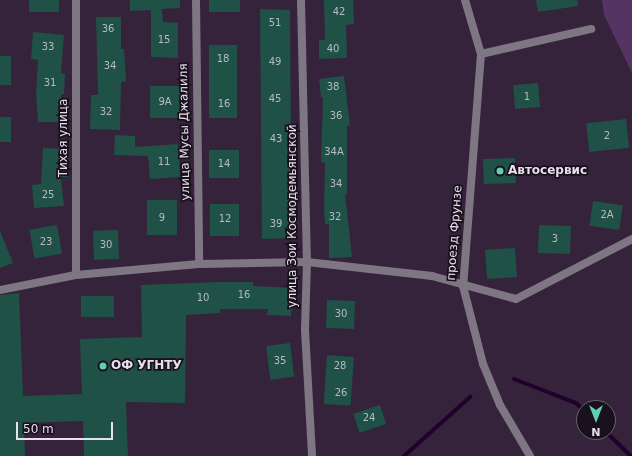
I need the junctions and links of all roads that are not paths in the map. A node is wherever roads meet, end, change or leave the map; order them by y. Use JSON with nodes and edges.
{"nodes":[{"id":1,"x":76,"y":0,"type":"edge"},
{"id":2,"x":196,"y":0,"type":"edge"},
{"id":3,"x":301,"y":0,"type":"edge"},
{"id":4,"x":465,"y":0,"type":"edge"},
{"id":5,"x":591,"y":29,"type":"dead end"},
{"id":6,"x":481,"y":54,"type":"junction"},
{"id":7,"x":632,"y":239,"type":"edge"},
{"id":8,"x":307,"y":262,"type":"junction"},
{"id":9,"x":199,"y":264,"type":"junction"},
{"id":10,"x":76,"y":275,"type":"junction"},
{"id":11,"x":463,"y":286,"type":"junction"},
{"id":12,"x":0,"y":290,"type":"edge"},
{"id":13,"x":312,"y":456,"type":"edge"},
{"id":14,"x":530,"y":456,"type":"edge"}],
"edges":[{"from":1,"to":10,"type":"street","name":"Тихая улица"},
{"from":2,"to":9,"type":"street","name":"улица Мусы Джалиля"},
{"from":3,"to":8,"type":"street","name":"улица Зои Космодемьянской"},
{"from":4,"to":6,"type":"street","name":"проезд Фрунзе"},
{"from":5,"to":6,"type":"street"},
{"from":6,"to":11,"type":"street","name":"проезд Фрунзе"},
{"from":7,"to":11,"type":"street"},
{"from":8,"to":9,"type":"street"},
{"from":8,"to":11,"type":"street"},
{"from":8,"to":13,"type":"street","name":"улица Зои Космодемьянской"},
{"from":9,"to":10,"type":"street"},
{"from":10,"to":12,"type":"street"},
{"from":11,"to":14,"type":"street","name":"проезд Фрунзе"}]}
